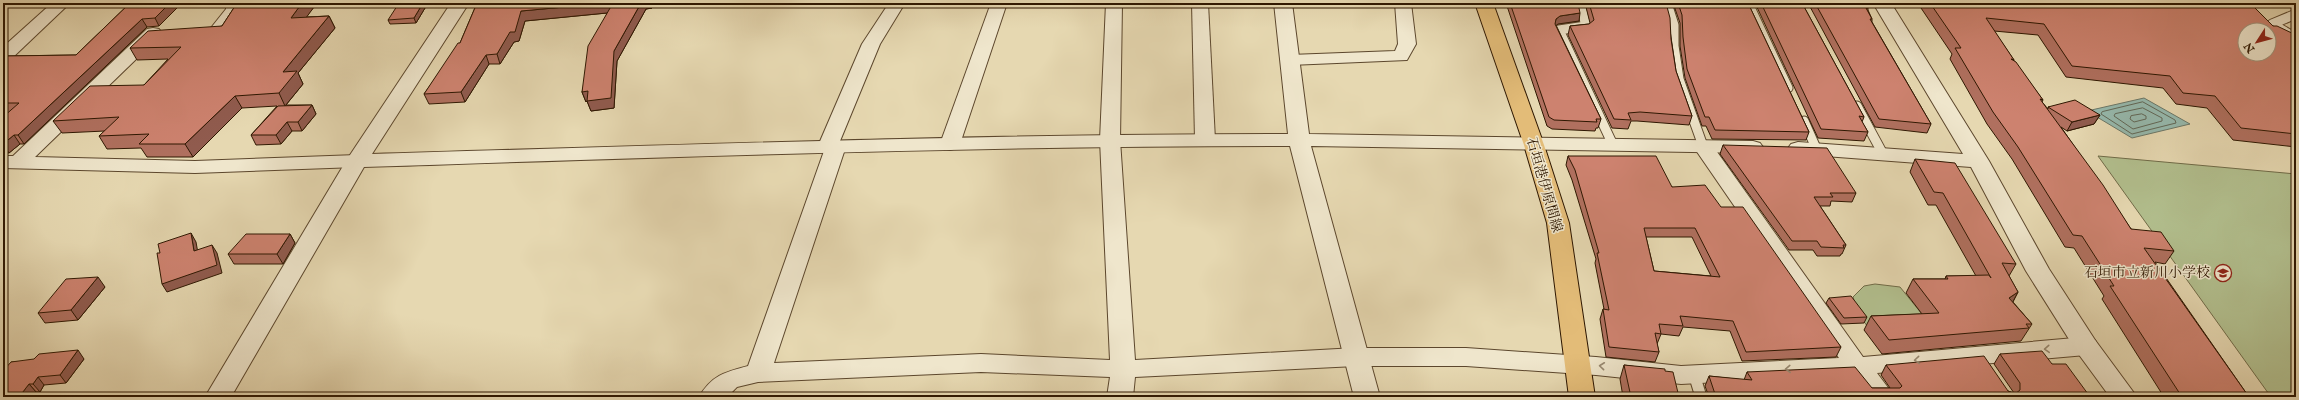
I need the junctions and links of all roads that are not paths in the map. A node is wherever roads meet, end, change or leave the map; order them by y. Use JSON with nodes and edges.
{"nodes":[{"id":1,"x":62,"y":3,"type":"edge"},
{"id":2,"x":234,"y":3,"type":"edge"},
{"id":3,"x":460,"y":3,"type":"edge"},
{"id":4,"x":897,"y":3,"type":"edge"},
{"id":5,"x":999,"y":3,"type":"edge"},
{"id":6,"x":1114,"y":3,"type":"edge"},
{"id":7,"x":1200,"y":3,"type":"edge"},
{"id":8,"x":1283,"y":3,"type":"edge"},
{"id":9,"x":1403,"y":3,"type":"edge"},
{"id":10,"x":1484,"y":3,"type":"edge"},
{"id":11,"x":1580,"y":3,"type":"edge"},
{"id":12,"x":1667,"y":3,"type":"edge"},
{"id":13,"x":1748,"y":3,"type":"edge"},
{"id":14,"x":1882,"y":3,"type":"edge"},
{"id":15,"x":2296,"y":14,"type":"edge"},
{"id":16,"x":219,"y":29,"type":"edge"},
{"id":17,"x":154,"y":32,"type":"edge"},
{"id":18,"x":2296,"y":38,"type":"edge"},
{"id":19,"x":3,"y":57,"type":"edge"},
{"id":20,"x":1290,"y":60,"type":"junction"},
{"id":21,"x":1793,"y":98,"type":"edge"},
{"id":22,"x":1853,"y":98,"type":"edge"},
{"id":23,"x":1799,"y":112,"type":"edge"},
{"id":24,"x":1110,"y":140,"type":"junction"},
{"id":25,"x":1205,"y":140,"type":"junction"},
{"id":26,"x":1300,"y":140,"type":"junction"},
{"id":27,"x":950,"y":144,"type":"junction"},
{"id":28,"x":1534,"y":144,"type":"junction"},
{"id":29,"x":1613,"y":145,"type":"junction"},
{"id":30,"x":832,"y":146,"type":"junction"},
{"id":31,"x":1703,"y":146,"type":"junction"},
{"id":32,"x":1816,"y":148,"type":"junction"},
{"id":33,"x":1883,"y":154,"type":"junction"},
{"id":34,"x":357,"y":161,"type":"junction"},
{"id":35,"x":10,"y":162,"type":"edge"},
{"id":36,"x":1978,"y":162,"type":"junction"},
{"id":37,"x":2086,"y":346,"type":"junction"},
{"id":38,"x":1356,"y":357,"type":"junction"},
{"id":39,"x":1578,"y":365,"type":"junction"},
{"id":40,"x":1857,"y":366,"type":"junction"},
{"id":41,"x":1123,"y":369,"type":"junction"},
{"id":42,"x":758,"y":372,"type":"junction"},
{"id":43,"x":1694,"y":374,"type":"junction"},
{"id":44,"x":218,"y":397,"type":"edge"},
{"id":45,"x":712,"y":397,"type":"edge"},
{"id":46,"x":1120,"y":397,"type":"edge"},
{"id":47,"x":1367,"y":397,"type":"edge"},
{"id":48,"x":1582,"y":397,"type":"edge"},
{"id":49,"x":1701,"y":397,"type":"edge"},
{"id":50,"x":1882,"y":397,"type":"edge"},
{"id":51,"x":2124,"y":397,"type":"edge"}],
"edges":[{"from":1,"to":19,"type":"street"},
{"from":2,"to":16,"type":"street"},
{"from":3,"to":34,"type":"street"},
{"from":4,"to":30,"type":"street"},
{"from":5,"to":27,"type":"street"},
{"from":6,"to":24,"type":"street"},
{"from":7,"to":25,"type":"street"},
{"from":8,"to":20,"type":"street"},
{"from":9,"to":20,"type":"street"},
{"from":10,"to":28,"type":"main road","name":"石垣港伊原間線"},
{"from":11,"to":29,"type":"lane"},
{"from":12,"to":31,"type":"lane"},
{"from":13,"to":21,"type":"lane"},
{"from":14,"to":36,"type":"street"},
{"from":15,"to":18,"type":"lane"},
{"from":17,"to":35,"type":"street"},
{"from":20,"to":26,"type":"street"},
{"from":22,"to":33,"type":"lane"},
{"from":23,"to":32,"type":"lane"},
{"from":24,"to":25,"type":"street"},
{"from":24,"to":27,"type":"street"},
{"from":24,"to":41,"type":"street"},
{"from":25,"to":26,"type":"street"},
{"from":26,"to":28,"type":"street"},
{"from":26,"to":38,"type":"street"},
{"from":27,"to":30,"type":"street"},
{"from":28,"to":29,"type":"street"},
{"from":28,"to":39,"type":"main road","name":"石垣港伊原間線"},
{"from":29,"to":31,"type":"street"},
{"from":30,"to":34,"type":"street"},
{"from":30,"to":42,"type":"street"},
{"from":31,"to":32,"type":"street"},
{"from":31,"to":40,"type":"street"},
{"from":32,"to":33,"type":"street"},
{"from":33,"to":36,"type":"street"},
{"from":34,"to":35,"type":"street"},
{"from":34,"to":44,"type":"street"},
{"from":36,"to":37,"type":"street"},
{"from":37,"to":40,"type":"street","one_way":true},
{"from":37,"to":51,"type":"street"},
{"from":38,"to":39,"type":"street"},
{"from":38,"to":41,"type":"street"},
{"from":38,"to":47,"type":"street"},
{"from":43,"to":39,"type":"street","one_way":true},
{"from":39,"to":48,"type":"main road","name":"石垣港伊原間線"},
{"from":40,"to":43,"type":"street","one_way":true},
{"from":40,"to":50,"type":"street"},
{"from":41,"to":42,"type":"street"},
{"from":41,"to":46,"type":"street"},
{"from":42,"to":45,"type":"street"},
{"from":43,"to":49,"type":"lane"}]}
